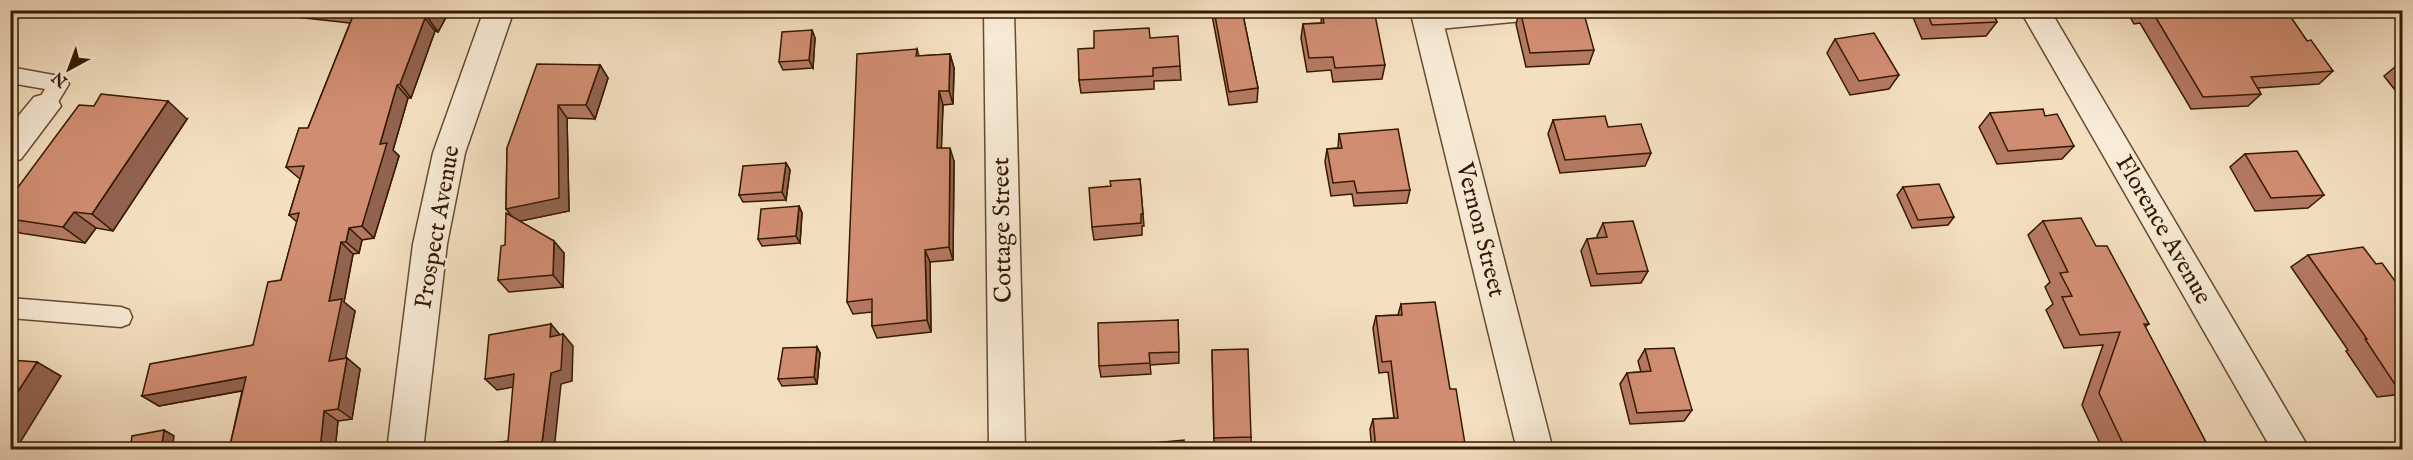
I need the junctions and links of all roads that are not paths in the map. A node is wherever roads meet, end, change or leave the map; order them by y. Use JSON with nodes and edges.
{"nodes":[{"id":1,"x":499,"y":10,"type":"edge"},
{"id":2,"x":999,"y":10,"type":"edge"},
{"id":3,"x":1565,"y":10,"type":"edge"},
{"id":4,"x":2035,"y":10,"type":"edge"},
{"id":5,"x":1426,"y":16,"type":"edge"},
{"id":6,"x":10,"y":75,"type":"edge"},
{"id":7,"x":45,"y":106,"type":"joint"},
{"id":8,"x":14,"y":140,"type":"edge"},
{"id":9,"x":10,"y":308,"type":"edge"},
{"id":10,"x":121,"y":317,"type":"dead end"},
{"id":11,"x":405,"y":450,"type":"edge"},
{"id":12,"x":1007,"y":450,"type":"edge"},
{"id":13,"x":1535,"y":450,"type":"edge"},
{"id":14,"x":2292,"y":450,"type":"edge"}],
"edges":[{"from":1,"to":11,"type":"street","name":"Prospect Avenue"},
{"from":2,"to":12,"type":"street","name":"Cottage Street"},
{"from":3,"to":5,"type":"lane"},
{"from":4,"to":14,"type":"street","name":"Florence Avenue"},
{"from":5,"to":13,"type":"street","name":"Vernon Street"},
{"from":6,"to":7,"type":"lane"},
{"from":7,"to":8,"type":"street"},
{"from":9,"to":10,"type":"lane"}]}
